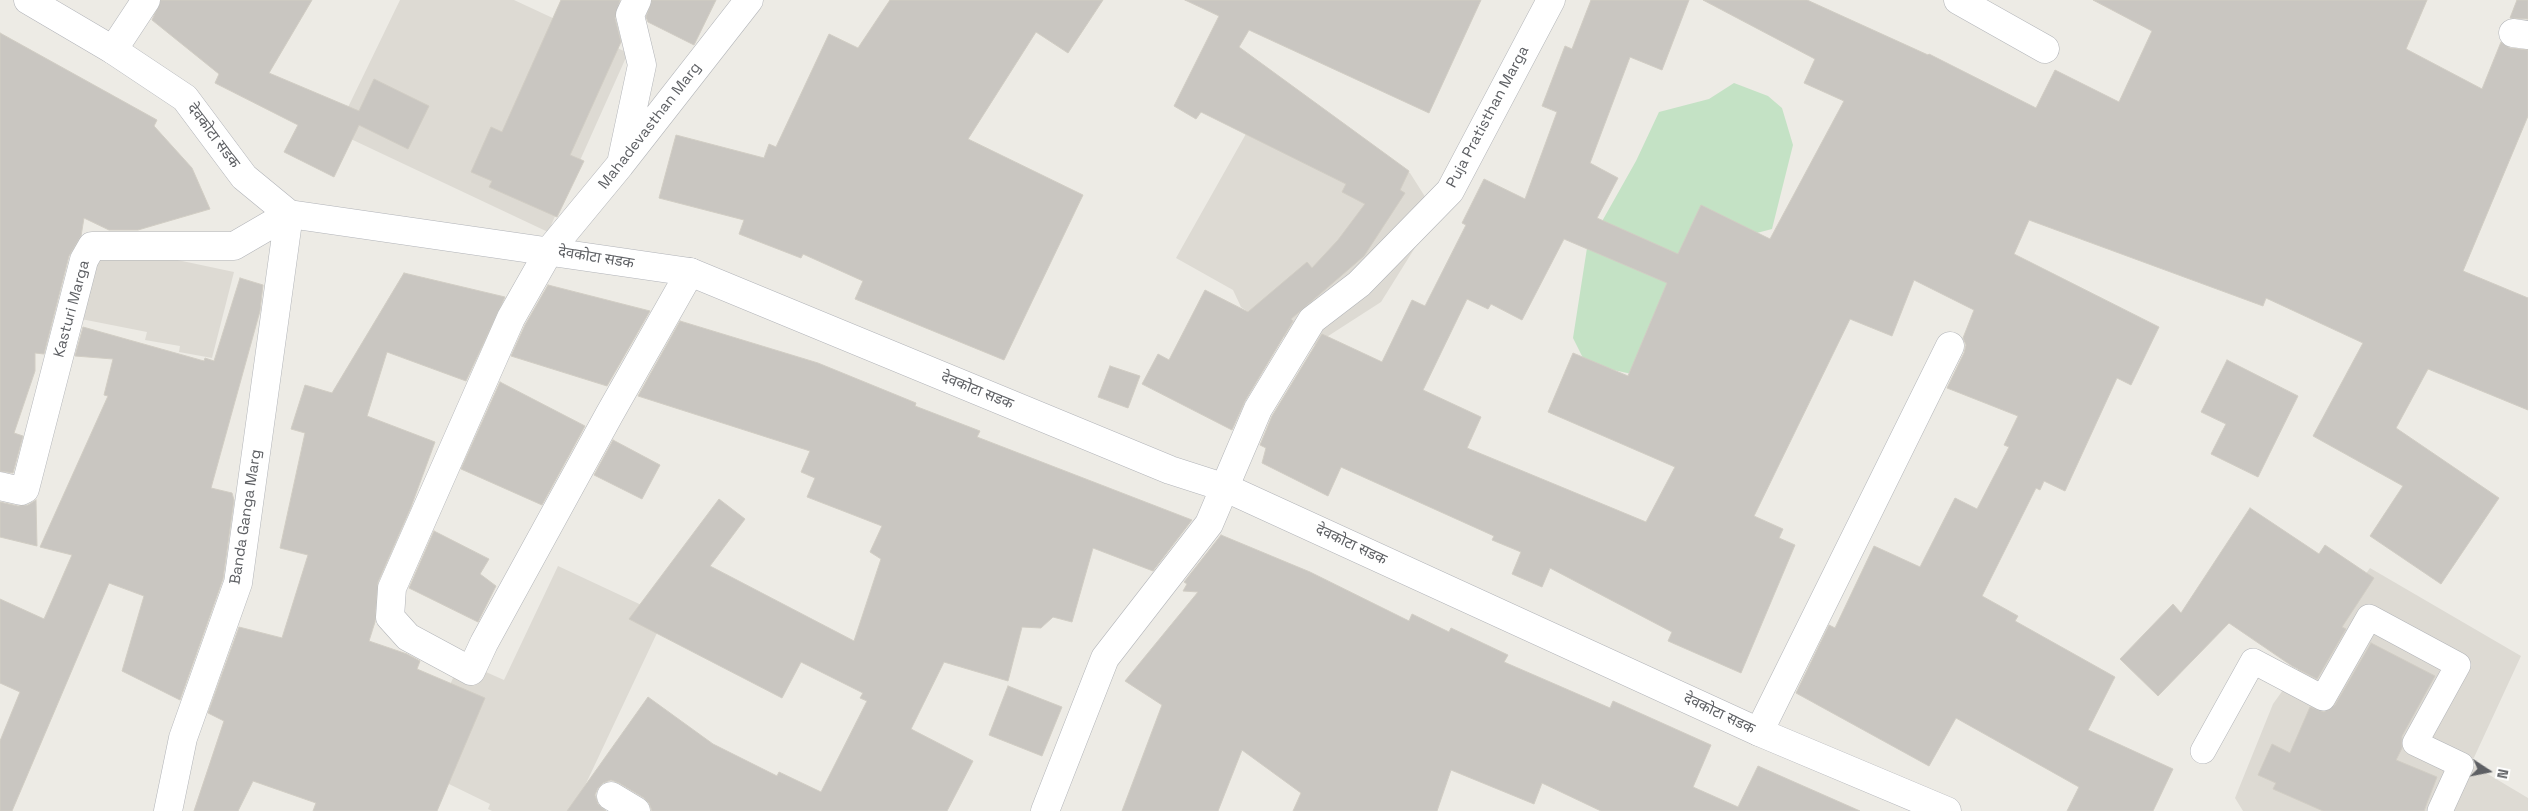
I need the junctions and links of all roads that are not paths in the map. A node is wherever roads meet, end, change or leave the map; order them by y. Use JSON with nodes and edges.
{"nodes":[{"id":1,"x":28,"y":0,"type":"edge"},
{"id":2,"x":146,"y":0,"type":"edge"},
{"id":3,"x":637,"y":0,"type":"edge"},
{"id":4,"x":749,"y":0,"type":"edge"},
{"id":5,"x":1550,"y":0,"type":"edge"},
{"id":6,"x":1958,"y":0,"type":"edge"},
{"id":7,"x":2045,"y":49,"type":"dead end"},
{"id":8,"x":113,"y":50,"type":"junction"},
{"id":9,"x":620,"y":166,"type":"junction"},
{"id":10,"x":289,"y":214,"type":"junction"},
{"id":11,"x":550,"y":251,"type":"junction"},
{"id":12,"x":690,"y":272,"type":"junction"},
{"id":13,"x":1950,"y":346,"type":"dead end"},
{"id":14,"x":0,"y":486,"type":"edge"},
{"id":15,"x":1226,"y":488,"type":"junction"},
{"id":16,"x":1759,"y":732,"type":"junction"},
{"id":17,"x":2204,"y":750,"type":"dead end"},
{"id":18,"x":611,"y":796,"type":"dead end"},
{"id":19,"x":168,"y":811,"type":"edge"},
{"id":20,"x":636,"y":811,"type":"edge"},
{"id":21,"x":1045,"y":811,"type":"edge"},
{"id":22,"x":1947,"y":811,"type":"edge"},
{"id":23,"x":2440,"y":811,"type":"edge"}],
"edges":[{"from":1,"to":8,"type":"street","name":"देवकोटा सडक"},
{"from":2,"to":8,"type":"street"},
{"from":3,"to":9,"type":"street"},
{"from":4,"to":9,"type":"street","name":"Mahadevasthan Marg"},
{"from":5,"to":15,"type":"street","name":"Puja Pratisthan Marga"},
{"from":6,"to":7,"type":"street"},
{"from":8,"to":10,"type":"street","name":"देवकोटा सडक"},
{"from":9,"to":11,"type":"street","name":"Mahadevasthan Marg"},
{"from":10,"to":11,"type":"street","name":"देवकोटा सडक"},
{"from":10,"to":14,"type":"street","name":"Kasturi Marga"},
{"from":10,"to":19,"type":"street","name":"Banda Ganga Marg"},
{"from":11,"to":12,"type":"street","name":"देवकोटा सडक"},
{"from":11,"to":12,"type":"street","name":"Mahadevasthan Marg"},
{"from":12,"to":15,"type":"street","name":"देवकोटा सडक"},
{"from":13,"to":16,"type":"street"},
{"from":15,"to":16,"type":"street","name":"देवकोटा सडक"},
{"from":15,"to":21,"type":"street","name":"Puja Pratisthan Marga"},
{"from":16,"to":22,"type":"street","name":"देवकोटा सडक"},
{"from":17,"to":23,"type":"lane"},
{"from":18,"to":20,"type":"street"}]}
